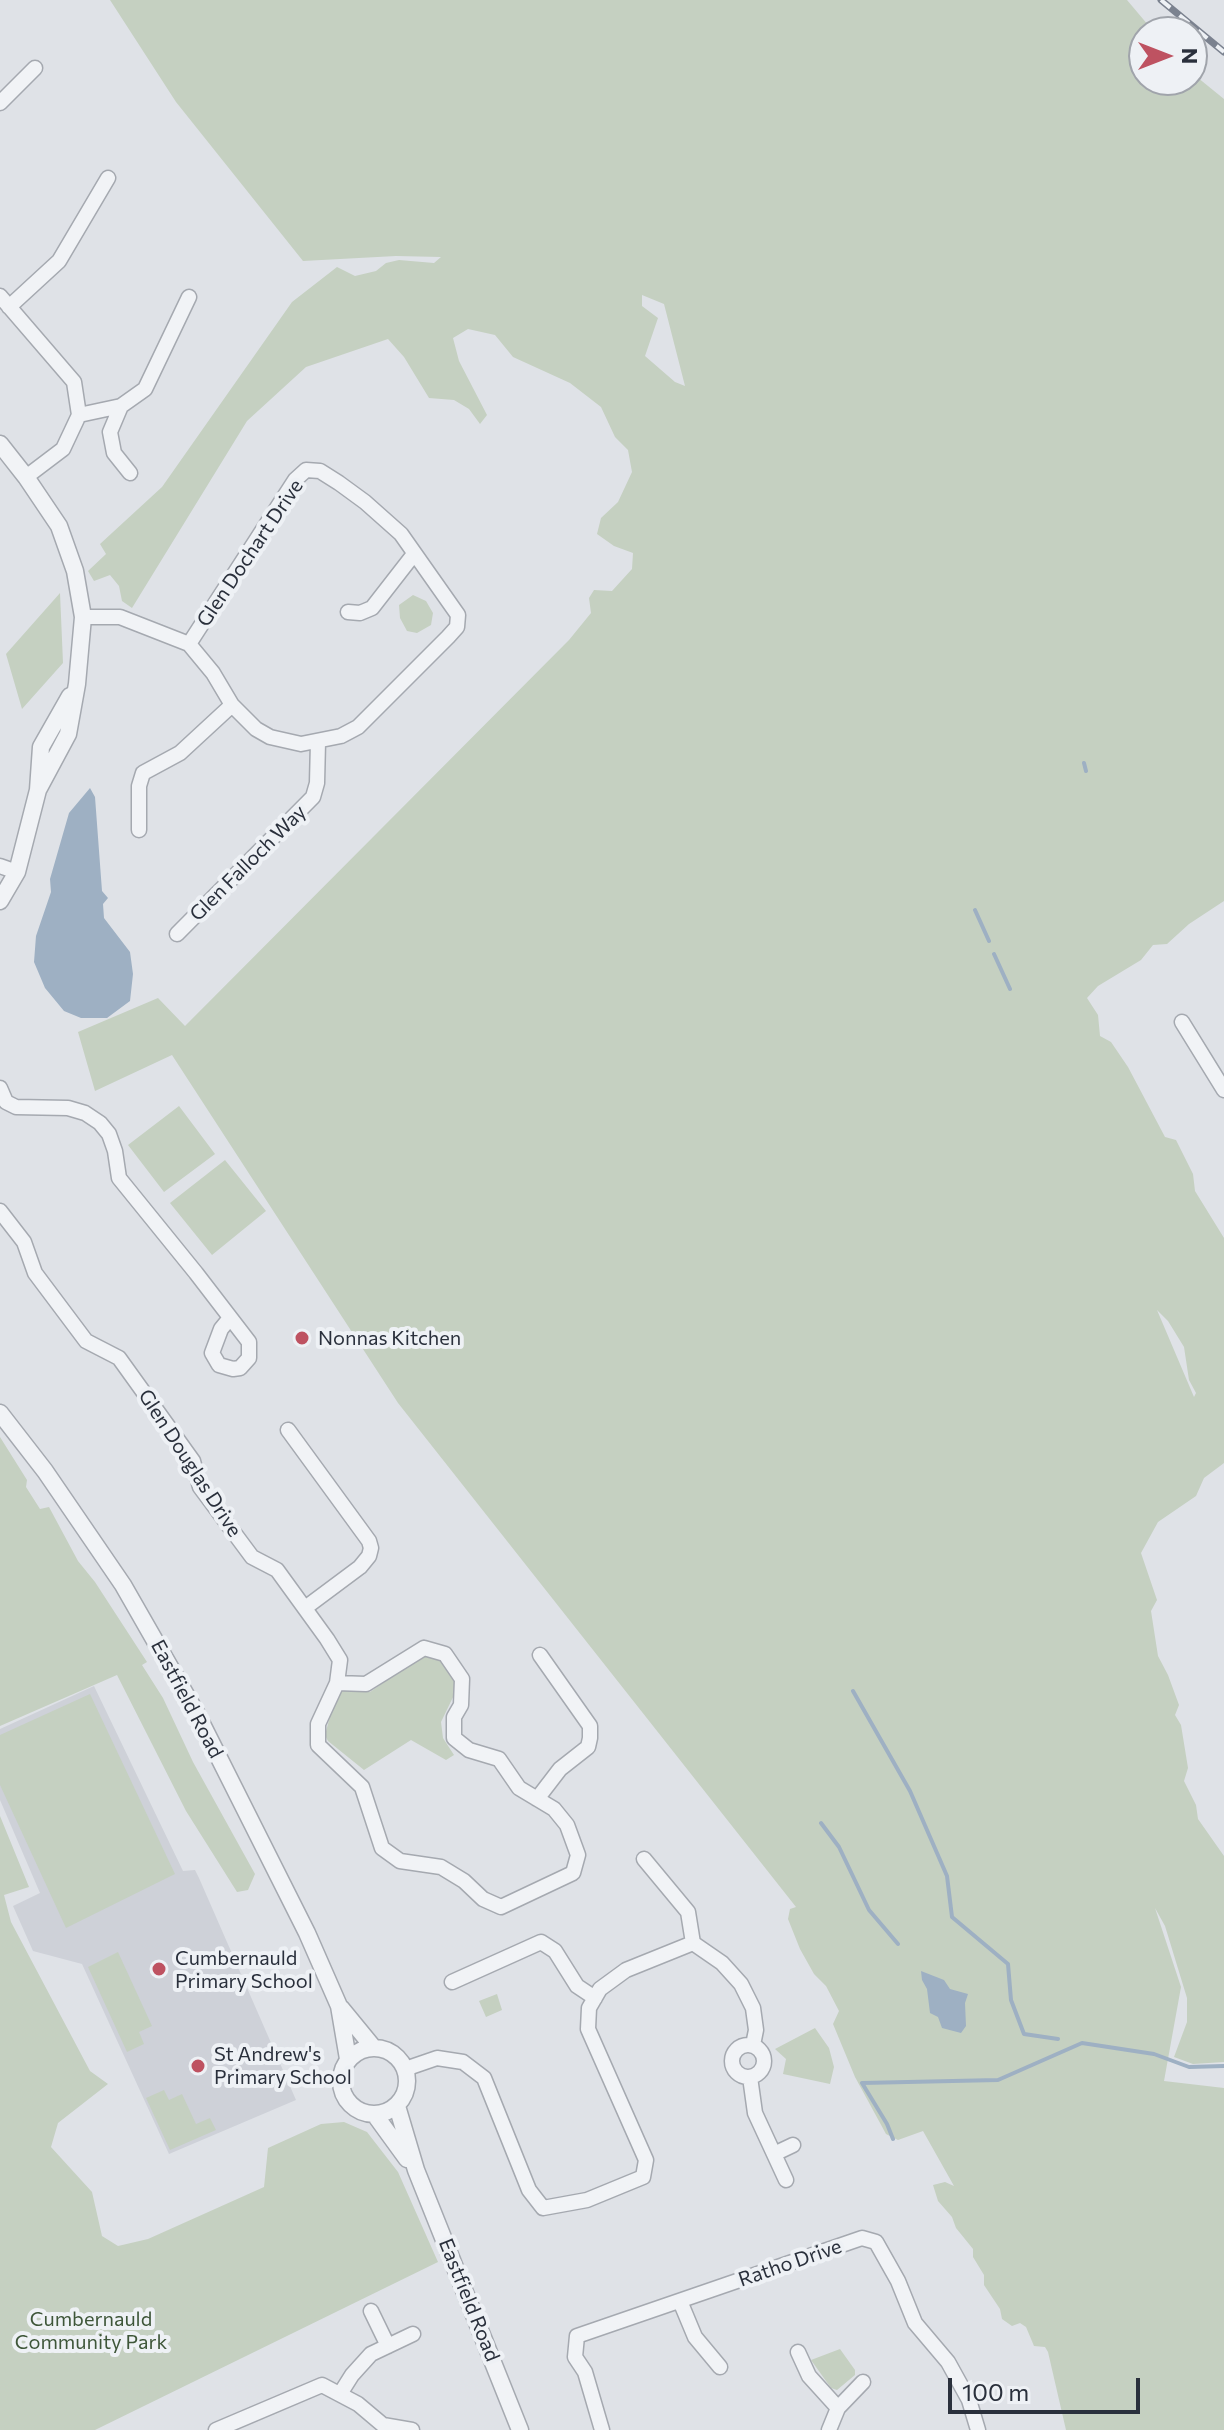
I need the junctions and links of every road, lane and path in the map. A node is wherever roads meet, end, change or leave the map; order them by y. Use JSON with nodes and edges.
{"nodes":[{"id":1,"x":35,"y":68,"type":"dead end"},
{"id":2,"x":0,"y":103,"type":"edge"},
{"id":3,"x":108,"y":178,"type":"dead end"},
{"id":4,"x":189,"y":297,"type":"dead end"},
{"id":5,"x":4,"y":302,"type":"edge"},
{"id":6,"x":121,"y":406,"type":"junction"},
{"id":7,"x":79,"y":415,"type":"junction"},
{"id":8,"x":0,"y":444,"type":"edge"},
{"id":9,"x":130,"y":473,"type":"dead end"},
{"id":10,"x":26,"y":477,"type":"junction"},
{"id":11,"x":414,"y":554,"type":"junction"},
{"id":12,"x":348,"y":612,"type":"dead end"},
{"id":13,"x":83,"y":617,"type":"junction"},
{"id":14,"x":189,"y":644,"type":"junction"},
{"id":15,"x":232,"y":705,"type":"junction"},
{"id":16,"x":318,"y":742,"type":"junction"},
{"id":17,"x":139,"y":830,"type":"dead end"},
{"id":18,"x":0,"y":866,"type":"edge"},
{"id":19,"x":17,"y":872,"type":"junction"},
{"id":20,"x":0,"y":901,"type":"edge"},
{"id":21,"x":177,"y":934,"type":"dead end"},
{"id":22,"x":1182,"y":1022,"type":"dead end"},
{"id":23,"x":0,"y":1088,"type":"edge"},
{"id":24,"x":1224,"y":1090,"type":"edge"},
{"id":25,"x":0,"y":1211,"type":"edge"},
{"id":26,"x":230,"y":1318,"type":"dead end"},
{"id":27,"x":0,"y":1413,"type":"edge"},
{"id":28,"x":288,"y":1430,"type":"dead end"},
{"id":29,"x":305,"y":1608,"type":"junction"},
{"id":30,"x":540,"y":1655,"type":"dead end"},
{"id":31,"x":337,"y":1683,"type":"junction"},
{"id":32,"x":537,"y":1799,"type":"junction"},
{"id":33,"x":644,"y":1859,"type":"dead end"},
{"id":34,"x":693,"y":1943,"type":"junction"},
{"id":35,"x":452,"y":1982,"type":"dead end"},
{"id":36,"x":595,"y":1998,"type":"junction"},
{"id":37,"x":339,"y":2006,"type":"junction"},
{"id":38,"x":753,"y":2045,"type":"junction"},
{"id":39,"x":373,"y":2047,"type":"junction"},
{"id":40,"x":348,"y":2059,"type":"junction"},
{"id":41,"x":405,"y":2069,"type":"junction"},
{"id":42,"x":750,"y":2077,"type":"junction"},
{"id":43,"x":397,"y":2106,"type":"junction"},
{"id":44,"x":375,"y":2115,"type":"junction"},
{"id":45,"x":793,"y":2145,"type":"dead end"},
{"id":46,"x":774,"y":2154,"type":"junction"},
{"id":47,"x":416,"y":2170,"type":"junction"},
{"id":48,"x":786,"y":2180,"type":"dead end"},
{"id":49,"x":680,"y":2301,"type":"junction"},
{"id":50,"x":371,"y":2311,"type":"dead end"},
{"id":51,"x":413,"y":2334,"type":"dead end"},
{"id":52,"x":388,"y":2346,"type":"junction"},
{"id":53,"x":798,"y":2352,"type":"dead end"},
{"id":54,"x":720,"y":2367,"type":"dead end"},
{"id":55,"x":863,"y":2382,"type":"dead end"},
{"id":56,"x":340,"y":2394,"type":"junction"},
{"id":57,"x":838,"y":2408,"type":"junction"},
{"id":58,"x":216,"y":2430,"type":"edge"},
{"id":59,"x":412,"y":2430,"type":"edge"},
{"id":60,"x":520,"y":2430,"type":"edge"},
{"id":61,"x":602,"y":2430,"type":"edge"},
{"id":62,"x":829,"y":2430,"type":"edge"},
{"id":63,"x":978,"y":2430,"type":"edge"}],
"edges":[{"from":1,"to":2,"type":"street"},
{"from":3,"to":5,"type":"street"},
{"from":4,"to":6,"type":"street"},
{"from":5,"to":7,"type":"street"},
{"from":6,"to":7,"type":"street"},
{"from":6,"to":9,"type":"street"},
{"from":7,"to":10,"type":"street"},
{"from":8,"to":10,"type":"street"},
{"from":10,"to":13,"type":"street"},
{"from":11,"to":12,"type":"street"},
{"from":11,"to":14,"type":"street","name":"Glen Dochart Drive"},
{"from":11,"to":16,"type":"street","name":"Glen Dochart Drive"},
{"from":13,"to":14,"type":"street","name":"Glen Dochart Drive"},
{"from":13,"to":19,"type":"street"},
{"from":14,"to":15,"type":"street","name":"Glen Dochart Drive"},
{"from":15,"to":16,"type":"street","name":"Glen Dochart Drive"},
{"from":15,"to":17,"type":"street"},
{"from":16,"to":21,"type":"street","name":"Glen Falloch Way"},
{"from":18,"to":19,"type":"street"},
{"from":19,"to":20,"type":"street"},
{"from":22,"to":24,"type":"street"},
{"from":23,"to":26,"type":"street"},
{"from":25,"to":29,"type":"street","name":"Glen Douglas Drive"},
{"from":27,"to":37,"type":"street","name":"Eastfield Road"},
{"from":28,"to":29,"type":"street"},
{"from":29,"to":31,"type":"street","name":"Glen Douglas Drive"},
{"from":30,"to":32,"type":"street"},
{"from":31,"to":32,"type":"street"},
{"from":31,"to":32,"type":"street"},
{"from":33,"to":34,"type":"street"},
{"from":34,"to":36,"type":"street"},
{"from":34,"to":38,"type":"street"},
{"from":35,"to":36,"type":"street"},
{"from":36,"to":41,"type":"street"},
{"from":37,"to":39,"type":"street","name":"Eastfield Road"},
{"from":37,"to":40,"type":"street","name":"Eastfield Road"},
{"from":38,"to":42,"type":"street"},
{"from":38,"to":42,"type":"street"},
{"from":39,"to":40,"type":"street"},
{"from":39,"to":41,"type":"street","name":"Eastfield Road"},
{"from":40,"to":44,"type":"street","name":"Eastfield Road"},
{"from":41,"to":43,"type":"street","name":"Eastfield Road"},
{"from":42,"to":46,"type":"street"},
{"from":43,"to":44,"type":"street"},
{"from":43,"to":47,"type":"street","name":"Eastfield Road"},
{"from":44,"to":47,"type":"street","name":"Eastfield Road"},
{"from":45,"to":46,"type":"street"},
{"from":46,"to":48,"type":"street"},
{"from":47,"to":60,"type":"street","name":"Eastfield Road"},
{"from":49,"to":54,"type":"street"},
{"from":49,"to":61,"type":"street","name":"Ratho Drive"},
{"from":49,"to":63,"type":"street","name":"Ratho Drive"},
{"from":50,"to":52,"type":"street"},
{"from":51,"to":52,"type":"street"},
{"from":52,"to":56,"type":"street"},
{"from":53,"to":57,"type":"street"},
{"from":55,"to":57,"type":"street"},
{"from":56,"to":58,"type":"street"},
{"from":56,"to":59,"type":"street"},
{"from":57,"to":62,"type":"street"}]}
